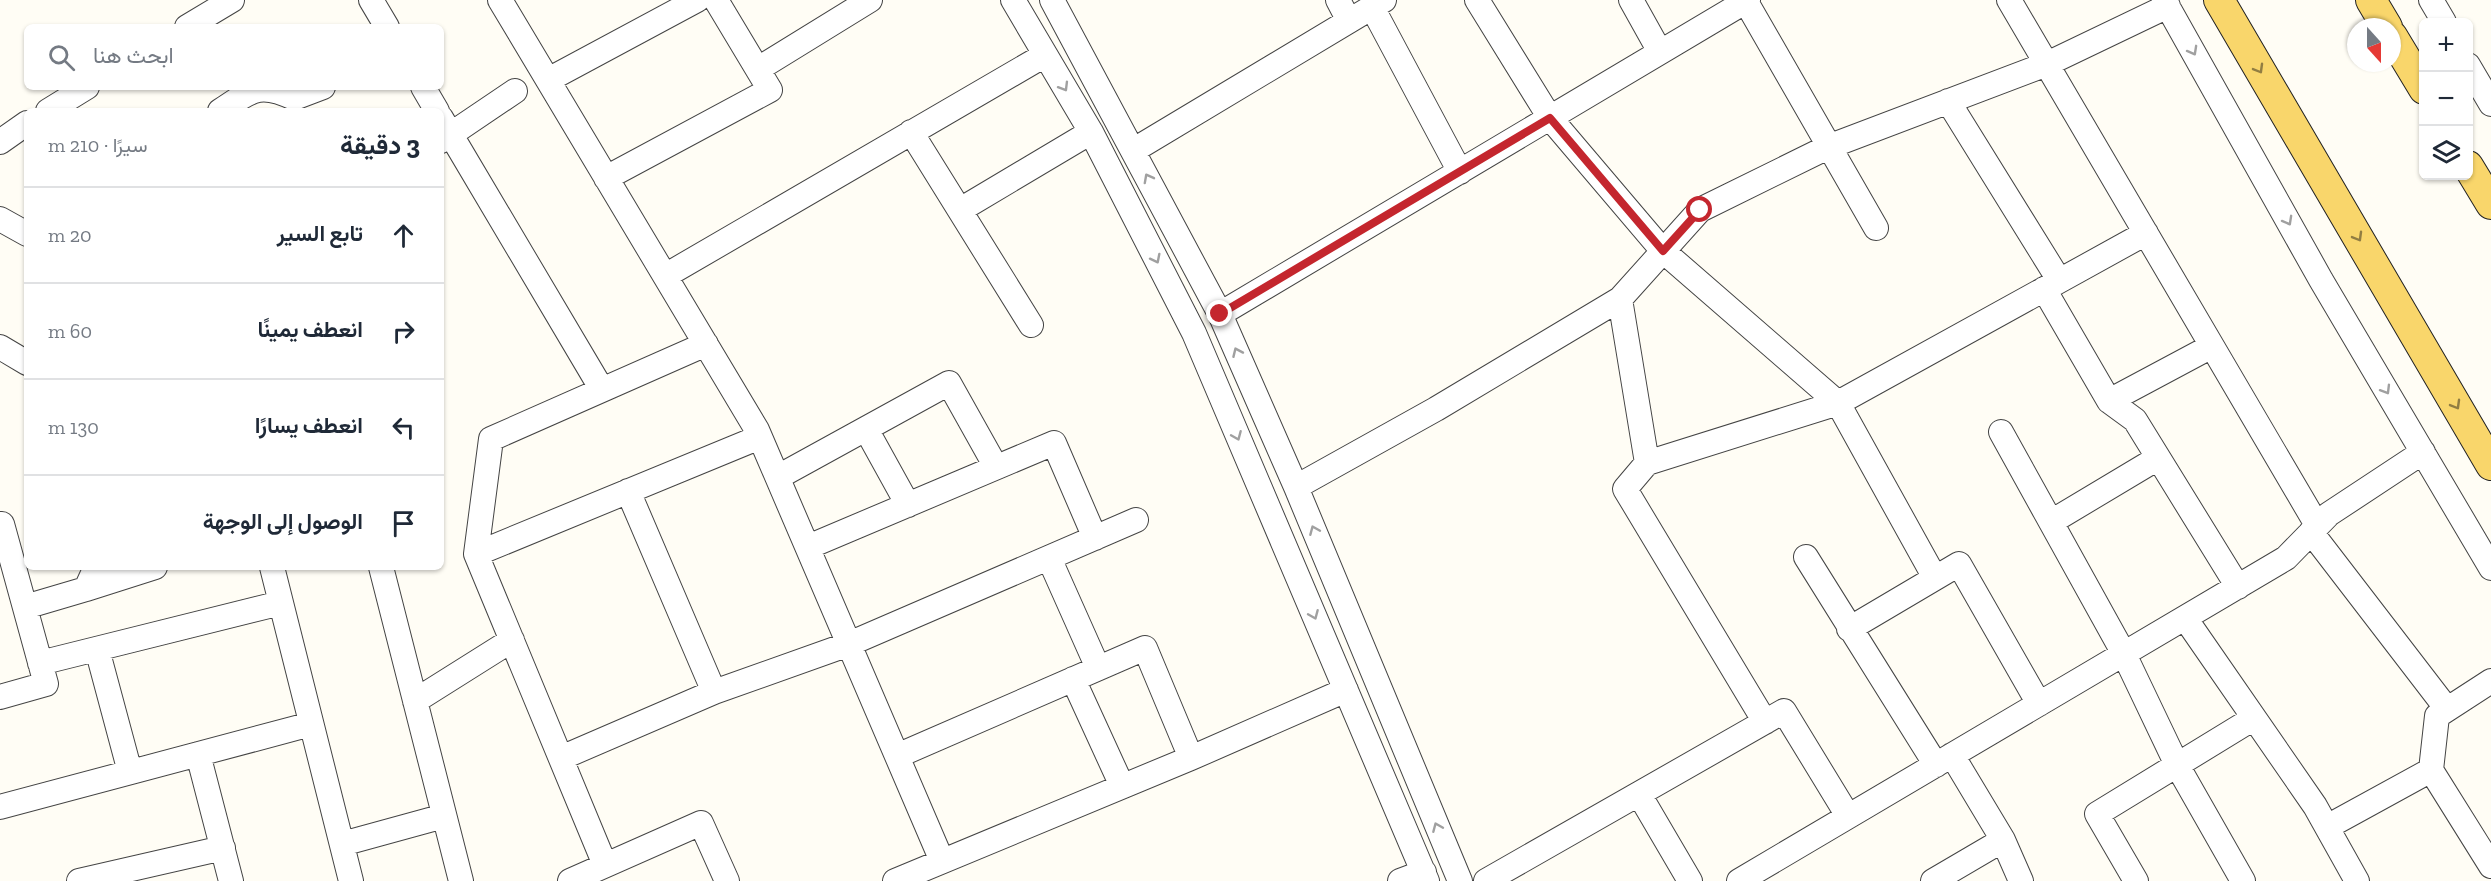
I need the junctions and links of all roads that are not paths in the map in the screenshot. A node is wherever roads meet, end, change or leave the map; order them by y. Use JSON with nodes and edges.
{"nodes":[{"id":1,"x":232,"y":0,"type":"edge"},
{"id":2,"x":372,"y":0,"type":"edge"},
{"id":3,"x":500,"y":0,"type":"edge"},
{"id":4,"x":697,"y":0,"type":"edge"},
{"id":5,"x":716,"y":0,"type":"edge"},
{"id":6,"x":870,"y":0,"type":"edge"},
{"id":7,"x":1013,"y":0,"type":"edge"},
{"id":8,"x":1052,"y":0,"type":"edge"},
{"id":9,"x":1477,"y":0,"type":"edge"},
{"id":10,"x":1631,"y":0,"type":"edge"},
{"id":11,"x":1746,"y":0,"type":"edge"},
{"id":12,"x":2009,"y":0,"type":"edge"},
{"id":13,"x":2219,"y":0,"type":"edge"},
{"id":14,"x":2371,"y":0,"type":"edge"},
{"id":15,"x":2431,"y":0,"type":"edge"},
{"id":16,"x":2166,"y":3,"type":"edge"},
{"id":17,"x":1378,"y":4,"type":"edge"},
{"id":18,"x":1344,"y":10,"type":"edge"},
{"id":19,"x":2382,"y":18,"type":"edge"},
{"id":20,"x":2442,"y":18,"type":"edge"},
{"id":21,"x":192,"y":24,"type":"edge"},
{"id":22,"x":385,"y":24,"type":"edge"},
{"id":23,"x":2401,"y":51,"type":"edge"},
{"id":24,"x":1660,"y":52,"type":"junction"},
{"id":25,"x":1045,"y":55,"type":"junction"},
{"id":26,"x":2047,"y":64,"type":"junction"},
{"id":27,"x":758,"y":69,"type":"junction"},
{"id":28,"x":2473,"y":72,"type":"edge"},
{"id":29,"x":548,"y":80,"type":"junction"},
{"id":30,"x":2419,"y":81,"type":"edge"},
{"id":31,"x":82,"y":90,"type":"edge"},
{"id":32,"x":260,"y":90,"type":"edge"},
{"id":33,"x":272,"y":90,"type":"edge"},
{"id":34,"x":315,"y":90,"type":"edge"},
{"id":35,"x":425,"y":90,"type":"edge"},
{"id":36,"x":515,"y":91,"type":"dead end"},
{"id":37,"x":1948,"y":101,"type":"junction"},
{"id":38,"x":2491,"y":104,"type":"edge"},
{"id":39,"x":53,"y":108,"type":"edge"},
{"id":40,"x":225,"y":108,"type":"edge"},
{"id":41,"x":435,"y":108,"type":"edge"},
{"id":42,"x":1550,"y":118,"type":"junction"},
{"id":43,"x":24,"y":125,"type":"edge"},
{"id":44,"x":444,"y":131,"type":"edge"},
{"id":45,"x":911,"y":132,"type":"junction"},
{"id":46,"x":1091,"y":132,"type":"junction"},
{"id":47,"x":0,"y":142,"type":"edge"},
{"id":48,"x":1828,"y":147,"type":"junction"},
{"id":49,"x":1134,"y":150,"type":"junction"},
{"id":50,"x":1461,"y":172,"type":"junction"},
{"id":51,"x":2473,"y":173,"type":"edge"},
{"id":52,"x":606,"y":178,"type":"junction"},
{"id":53,"x":2491,"y":204,"type":"edge"},
{"id":54,"x":960,"y":210,"type":"junction"},
{"id":55,"x":0,"y":219,"type":"edge"},
{"id":56,"x":1876,"y":228,"type":"dead end"},
{"id":57,"x":24,"y":232,"type":"edge"},
{"id":58,"x":2146,"y":233,"type":"junction"},
{"id":59,"x":1663,"y":251,"type":"junction"},
{"id":60,"x":665,"y":276,"type":"junction"},
{"id":61,"x":2051,"y":285,"type":"junction"},
{"id":62,"x":1620,"y":299,"type":"junction"},
{"id":63,"x":1220,"y":314,"type":"junction"},
{"id":64,"x":1031,"y":325,"type":"dead end"},
{"id":65,"x":706,"y":344,"type":"junction"},
{"id":66,"x":2212,"y":346,"type":"junction"},
{"id":67,"x":0,"y":347,"type":"edge"},
{"id":68,"x":24,"y":361,"type":"edge"},
{"id":69,"x":601,"y":388,"type":"junction"},
{"id":70,"x":2109,"y":401,"type":"junction"},
{"id":71,"x":1838,"y":403,"type":"junction"},
{"id":72,"x":866,"y":429,"type":"junction"},
{"id":73,"x":2001,"y":432,"type":"dead end"},
{"id":74,"x":760,"y":437,"type":"junction"},
{"id":75,"x":2423,"y":452,"type":"junction"},
{"id":76,"x":2158,"y":458,"type":"junction"},
{"id":77,"x":1647,"y":463,"type":"junction"},
{"id":78,"x":2491,"y":465,"type":"edge"},
{"id":79,"x":996,"y":467,"type":"junction"},
{"id":80,"x":778,"y":477,"type":"junction"},
{"id":81,"x":1296,"y":487,"type":"junction"},
{"id":82,"x":628,"y":491,"type":"junction"},
{"id":83,"x":908,"y":505,"type":"junction"},
{"id":84,"x":1136,"y":520,"type":"dead end"},
{"id":85,"x":2051,"y":522,"type":"junction"},
{"id":86,"x":0,"y":524,"type":"edge"},
{"id":87,"x":2314,"y":529,"type":"junction"},
{"id":88,"x":1095,"y":538,"type":"junction"},
{"id":89,"x":808,"y":547,"type":"junction"},
{"id":90,"x":476,"y":554,"type":"junction"},
{"id":91,"x":1806,"y":557,"type":"dead end"},
{"id":92,"x":1049,"y":558,"type":"junction"},
{"id":93,"x":2491,"y":568,"type":"edge"},
{"id":94,"x":95,"y":570,"type":"edge"},
{"id":95,"x":146,"y":570,"type":"edge"},
{"id":96,"x":273,"y":570,"type":"edge"},
{"id":97,"x":382,"y":570,"type":"edge"},
{"id":98,"x":1935,"y":578,"type":"junction"},
{"id":99,"x":2238,"y":587,"type":"junction"},
{"id":100,"x":86,"y":589,"type":"junction"},
{"id":101,"x":281,"y":603,"type":"junction"},
{"id":102,"x":25,"y":607,"type":"junction"},
{"id":103,"x":2185,"y":618,"type":"junction"},
{"id":104,"x":1849,"y":628,"type":"junction"},
{"id":105,"x":512,"y":640,"type":"junction"},
{"id":106,"x":849,"y":644,"type":"junction"},
{"id":107,"x":97,"y":649,"type":"junction"},
{"id":108,"x":2124,"y":654,"type":"junction"},
{"id":109,"x":40,"y":663,"type":"junction"},
{"id":110,"x":1098,"y":668,"type":"junction"},
{"id":111,"x":1073,"y":679,"type":"junction"},
{"id":112,"x":2491,"y":681,"type":"edge"},
{"id":113,"x":1346,"y":690,"type":"junction"},
{"id":114,"x":714,"y":692,"type":"junction"},
{"id":115,"x":0,"y":697,"type":"edge"},
{"id":116,"x":415,"y":701,"type":"junction"},
{"id":117,"x":2039,"y":704,"type":"junction"},
{"id":118,"x":2447,"y":709,"type":"junction"},
{"id":119,"x":2254,"y":718,"type":"junction"},
{"id":120,"x":1765,"y":722,"type":"junction"},
{"id":121,"x":311,"y":723,"type":"junction"},
{"id":122,"x":198,"y":754,"type":"junction"},
{"id":123,"x":897,"y":756,"type":"junction"},
{"id":124,"x":561,"y":758,"type":"junction"},
{"id":125,"x":1191,"y":758,"type":"junction"},
{"id":126,"x":1944,"y":760,"type":"junction"},
{"id":127,"x":2177,"y":765,"type":"junction"},
{"id":128,"x":2431,"y":770,"type":"junction"},
{"id":129,"x":130,"y":772,"type":"junction"},
{"id":130,"x":1122,"y":786,"type":"junction"},
{"id":131,"x":1639,"y":794,"type":"junction"},
{"id":132,"x":0,"y":807,"type":"edge"},
{"id":133,"x":444,"y":816,"type":"junction"},
{"id":134,"x":1848,"y":816,"type":"junction"},
{"id":135,"x":2327,"y":827,"type":"junction"},
{"id":136,"x":2003,"y":840,"type":"junction"},
{"id":137,"x":342,"y":844,"type":"junction"},
{"id":138,"x":223,"y":848,"type":"junction"},
{"id":139,"x":942,"y":861,"type":"junction"},
{"id":140,"x":605,"y":865,"type":"junction"},
{"id":141,"x":2491,"y":866,"type":"edge"},
{"id":142,"x":1426,"y":877,"type":"edge"},
{"id":143,"x":79,"y":881,"type":"edge"},
{"id":144,"x":231,"y":881,"type":"edge"},
{"id":145,"x":351,"y":881,"type":"edge"},
{"id":146,"x":461,"y":881,"type":"edge"},
{"id":147,"x":570,"y":881,"type":"edge"},
{"id":148,"x":727,"y":881,"type":"edge"},
{"id":149,"x":895,"y":881,"type":"edge"},
{"id":150,"x":1400,"y":881,"type":"edge"},
{"id":151,"x":1460,"y":881,"type":"edge"},
{"id":152,"x":1486,"y":881,"type":"edge"},
{"id":153,"x":1690,"y":881,"type":"edge"},
{"id":154,"x":1739,"y":881,"type":"edge"},
{"id":155,"x":1933,"y":881,"type":"edge"},
{"id":156,"x":2021,"y":881,"type":"edge"},
{"id":157,"x":2136,"y":881,"type":"edge"},
{"id":158,"x":2243,"y":881,"type":"edge"},
{"id":159,"x":2357,"y":881,"type":"edge"}],
"edges":[{"from":1,"to":21,"type":"street"},
{"from":2,"to":22,"type":"street"},
{"from":3,"to":29,"type":"street"},
{"from":4,"to":29,"type":"street"},
{"from":5,"to":27,"type":"street"},
{"from":6,"to":27,"type":"street"},
{"from":7,"to":25,"type":"street"},
{"from":8,"to":49,"type":"street"},
{"from":9,"to":42,"type":"street"},
{"from":10,"to":24,"type":"street"},
{"from":11,"to":24,"type":"street"},
{"from":11,"to":48,"type":"street"},
{"from":12,"to":26,"type":"street"},
{"from":13,"to":78,"type":"main road","one_way":true},
{"from":14,"to":19,"type":"main road"},
{"from":15,"to":20,"type":"street"},
{"from":16,"to":26,"type":"street"},
{"from":16,"to":75,"type":"street","one_way":true},
{"from":17,"to":18,"type":"street"},
{"from":17,"to":50,"type":"street"},
{"from":18,"to":49,"type":"street"},
{"from":23,"to":30,"type":"main road"},
{"from":24,"to":42,"type":"street"},
{"from":25,"to":45,"type":"street"},
{"from":25,"to":46,"type":"street","one_way":true},
{"from":26,"to":37,"type":"street"},
{"from":26,"to":58,"type":"street"},
{"from":27,"to":52,"type":"street"},
{"from":28,"to":38,"type":"street"},
{"from":29,"to":52,"type":"street"},
{"from":31,"to":39,"type":"street"},
{"from":32,"to":40,"type":"street"},
{"from":33,"to":34,"type":"street"},
{"from":35,"to":41,"type":"street"},
{"from":36,"to":44,"type":"street"},
{"from":37,"to":48,"type":"street"},
{"from":37,"to":61,"type":"street"},
{"from":42,"to":50,"type":"street"},
{"from":42,"to":59,"type":"street"},
{"from":43,"to":47,"type":"street"},
{"from":44,"to":69,"type":"street"},
{"from":45,"to":54,"type":"street"},
{"from":45,"to":60,"type":"street"},
{"from":46,"to":54,"type":"street"},
{"from":46,"to":113,"type":"street","one_way":true},
{"from":48,"to":56,"type":"street"},
{"from":48,"to":59,"type":"street"},
{"from":63,"to":49,"type":"street","one_way":true},
{"from":50,"to":63,"type":"street"},
{"from":51,"to":53,"type":"main road"},
{"from":52,"to":60,"type":"street"},
{"from":54,"to":64,"type":"street"},
{"from":55,"to":57,"type":"street"},
{"from":58,"to":61,"type":"street"},
{"from":58,"to":66,"type":"street"},
{"from":59,"to":62,"type":"street"},
{"from":59,"to":71,"type":"street"},
{"from":60,"to":65,"type":"street"},
{"from":61,"to":70,"type":"street"},
{"from":61,"to":71,"type":"street"},
{"from":62,"to":77,"type":"street"},
{"from":62,"to":81,"type":"street"},
{"from":81,"to":63,"type":"street","one_way":true},
{"from":65,"to":69,"type":"street"},
{"from":65,"to":74,"type":"street"},
{"from":66,"to":70,"type":"street"},
{"from":66,"to":87,"type":"street"},
{"from":67,"to":68,"type":"street"},
{"from":69,"to":90,"type":"street"},
{"from":70,"to":76,"type":"street"},
{"from":71,"to":77,"type":"street"},
{"from":71,"to":98,"type":"street"},
{"from":72,"to":79,"type":"street"},
{"from":72,"to":80,"type":"street"},
{"from":72,"to":83,"type":"street"},
{"from":73,"to":85,"type":"street"},
{"from":74,"to":80,"type":"street"},
{"from":74,"to":82,"type":"street"},
{"from":75,"to":87,"type":"street"},
{"from":75,"to":93,"type":"street"},
{"from":76,"to":85,"type":"street"},
{"from":76,"to":99,"type":"street"},
{"from":77,"to":120,"type":"street"},
{"from":79,"to":83,"type":"street"},
{"from":79,"to":88,"type":"street"},
{"from":80,"to":89,"type":"street"},
{"from":151,"to":81,"type":"street","one_way":true},
{"from":82,"to":90,"type":"street"},
{"from":82,"to":114,"type":"street"},
{"from":83,"to":89,"type":"street"},
{"from":84,"to":88,"type":"street"},
{"from":85,"to":108,"type":"street"},
{"from":86,"to":102,"type":"street"},
{"from":87,"to":99,"type":"street"},
{"from":87,"to":118,"type":"street"},
{"from":88,"to":92,"type":"street"},
{"from":89,"to":106,"type":"street"},
{"from":90,"to":105,"type":"street"},
{"from":91,"to":104,"type":"street"},
{"from":92,"to":106,"type":"street"},
{"from":92,"to":110,"type":"street"},
{"from":94,"to":100,"type":"street"},
{"from":95,"to":100,"type":"street"},
{"from":96,"to":101,"type":"street"},
{"from":97,"to":116,"type":"street"},
{"from":98,"to":104,"type":"street"},
{"from":98,"to":117,"type":"street"},
{"from":99,"to":103,"type":"street"},
{"from":100,"to":102,"type":"street"},
{"from":101,"to":107,"type":"street"},
{"from":101,"to":121,"type":"street"},
{"from":102,"to":109,"type":"street"},
{"from":103,"to":108,"type":"street"},
{"from":103,"to":119,"type":"street"},
{"from":104,"to":126,"type":"street"},
{"from":105,"to":116,"type":"street"},
{"from":105,"to":124,"type":"street"},
{"from":106,"to":114,"type":"street"},
{"from":106,"to":123,"type":"street"},
{"from":107,"to":109,"type":"street"},
{"from":107,"to":129,"type":"street"},
{"from":108,"to":117,"type":"street"},
{"from":108,"to":127,"type":"street"},
{"from":109,"to":115,"type":"street"},
{"from":110,"to":111,"type":"street"},
{"from":110,"to":125,"type":"street"},
{"from":111,"to":123,"type":"street"},
{"from":111,"to":130,"type":"street"},
{"from":112,"to":118,"type":"street"},
{"from":113,"to":125,"type":"street"},
{"from":113,"to":142,"type":"street"},
{"from":114,"to":124,"type":"street"},
{"from":116,"to":133,"type":"street"},
{"from":117,"to":126,"type":"street"},
{"from":118,"to":128,"type":"street"},
{"from":119,"to":127,"type":"street"},
{"from":119,"to":135,"type":"street"},
{"from":120,"to":131,"type":"street"},
{"from":120,"to":134,"type":"street"},
{"from":121,"to":122,"type":"street"},
{"from":121,"to":137,"type":"street"},
{"from":122,"to":129,"type":"street"},
{"from":122,"to":138,"type":"street"},
{"from":123,"to":139,"type":"street"},
{"from":124,"to":140,"type":"street"},
{"from":125,"to":130,"type":"street"},
{"from":126,"to":134,"type":"street"},
{"from":126,"to":136,"type":"street"},
{"from":127,"to":157,"type":"street"},
{"from":127,"to":158,"type":"street"},
{"from":128,"to":135,"type":"street"},
{"from":128,"to":141,"type":"street"},
{"from":129,"to":132,"type":"street"},
{"from":130,"to":139,"type":"street"},
{"from":131,"to":152,"type":"street"},
{"from":131,"to":153,"type":"street"},
{"from":133,"to":137,"type":"street"},
{"from":133,"to":146,"type":"street"},
{"from":134,"to":154,"type":"street"},
{"from":135,"to":159,"type":"street"},
{"from":136,"to":155,"type":"street"},
{"from":136,"to":156,"type":"street"},
{"from":137,"to":145,"type":"street"},
{"from":138,"to":143,"type":"street"},
{"from":138,"to":144,"type":"street"},
{"from":139,"to":149,"type":"street"},
{"from":140,"to":147,"type":"street"},
{"from":140,"to":148,"type":"street"},
{"from":142,"to":150,"type":"street"}]}
